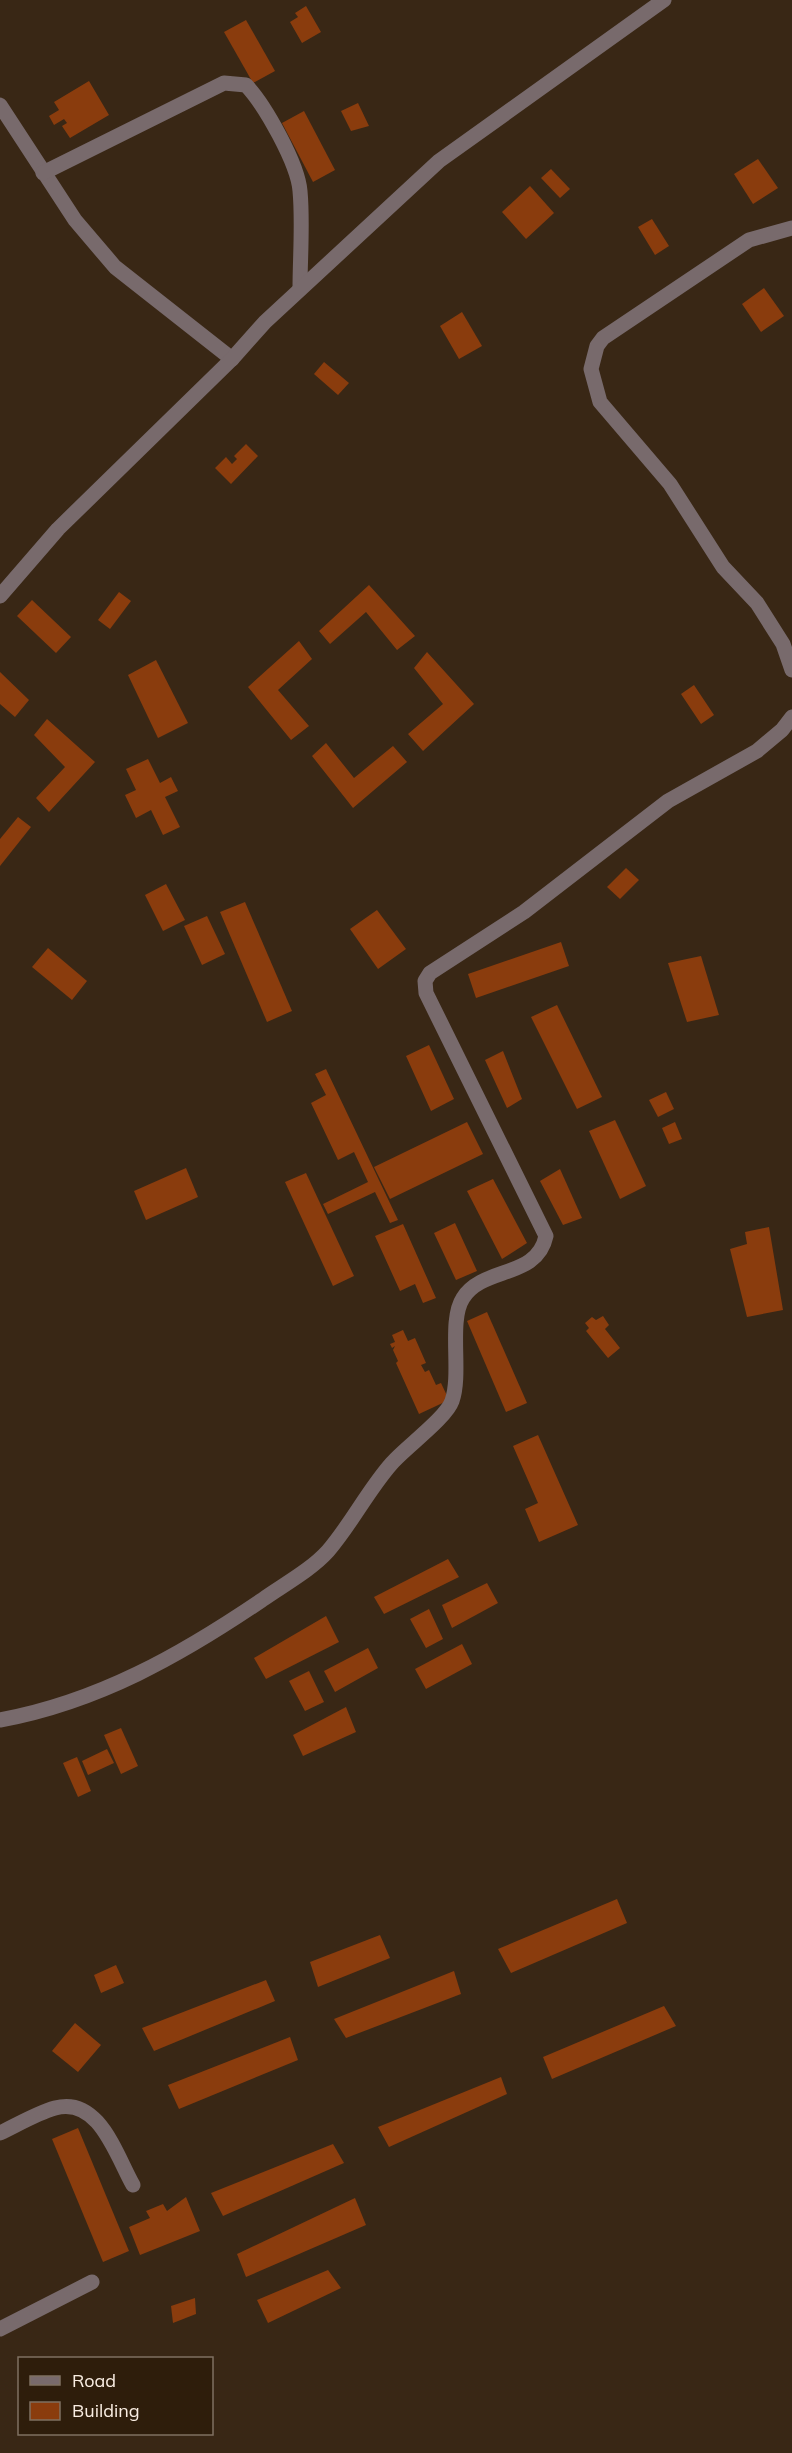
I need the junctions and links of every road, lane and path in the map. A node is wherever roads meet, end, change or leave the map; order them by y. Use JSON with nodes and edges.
{"nodes":[{"id":1,"x":664,"y":0,"type":"edge"},
{"id":2,"x":0,"y":105,"type":"edge"},
{"id":3,"x":43,"y":173,"type":"junction"},
{"id":4,"x":792,"y":228,"type":"edge"},
{"id":5,"x":300,"y":289,"type":"junction"},
{"id":6,"x":232,"y":358,"type":"junction"},
{"id":7,"x":0,"y":596,"type":"edge"},
{"id":8,"x":792,"y":670,"type":"edge"},
{"id":9,"x":792,"y":717,"type":"edge"},
{"id":10,"x":0,"y":1720,"type":"edge"},
{"id":11,"x":0,"y":2133,"type":"edge"},
{"id":12,"x":133,"y":2186,"type":"dead end"},
{"id":13,"x":92,"y":2282,"type":"dead end"},
{"id":14,"x":0,"y":2329,"type":"edge"}],
"edges":[{"from":1,"to":5,"type":"street"},
{"from":2,"to":3,"type":"street"},
{"from":3,"to":5,"type":"street"},
{"from":3,"to":6,"type":"street"},
{"from":4,"to":8,"type":"street"},
{"from":5,"to":6,"type":"street"},
{"from":6,"to":7,"type":"street"},
{"from":9,"to":10,"type":"street"},
{"from":11,"to":12,"type":"street"},
{"from":13,"to":14,"type":"street"}]}
